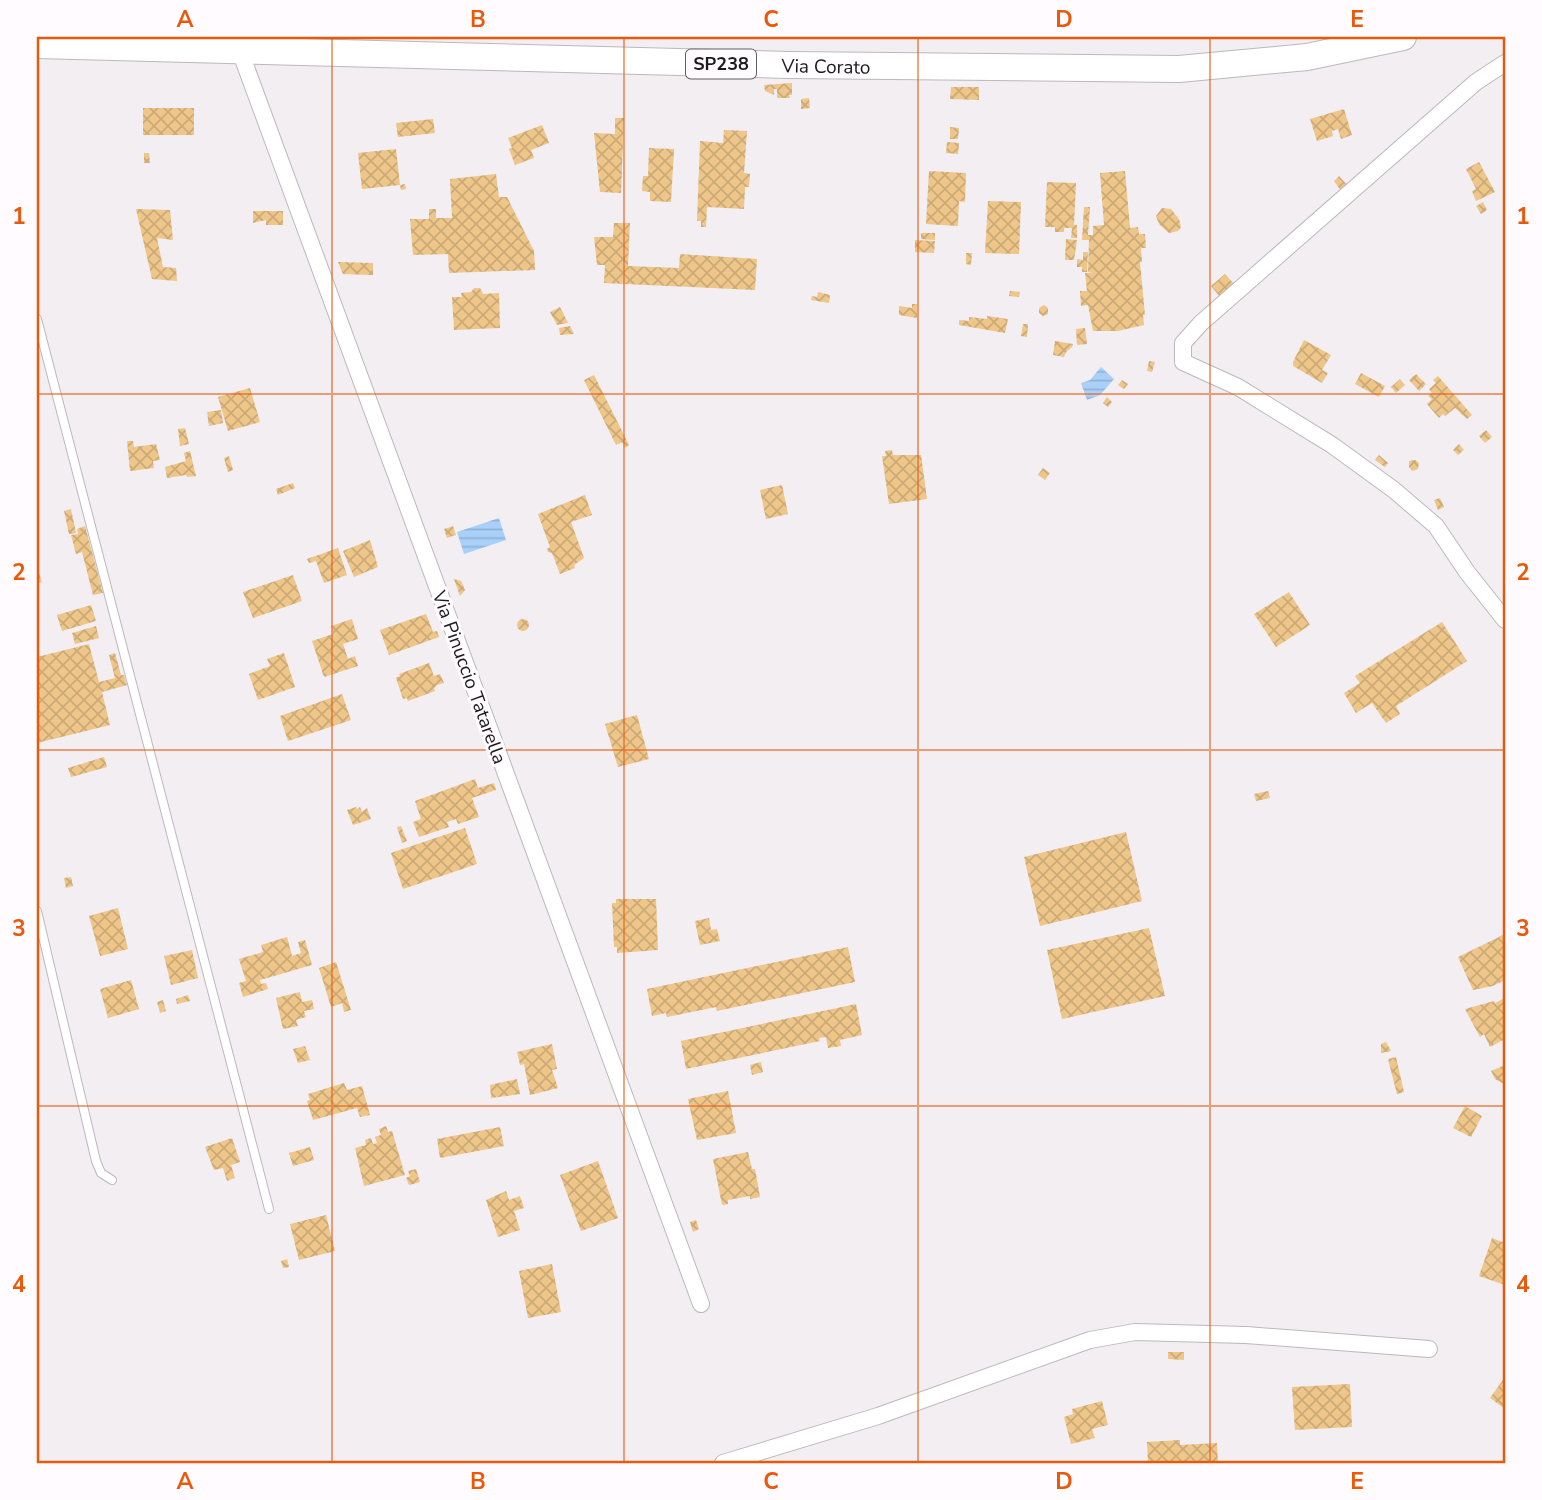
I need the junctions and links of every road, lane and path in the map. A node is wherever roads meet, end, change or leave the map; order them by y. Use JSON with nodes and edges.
{"nodes":[{"id":1,"x":1404,"y":37,"type":"edge"},
{"id":2,"x":37,"y":45,"type":"edge"},
{"id":3,"x":240,"y":51,"type":"junction"},
{"id":4,"x":1505,"y":63,"type":"edge"},
{"id":5,"x":37,"y":319,"type":"edge"},
{"id":6,"x":1505,"y":620,"type":"edge"},
{"id":7,"x":37,"y":911,"type":"edge"},
{"id":8,"x":112,"y":1180,"type":"dead end"},
{"id":9,"x":269,"y":1209,"type":"dead end"},
{"id":10,"x":701,"y":1304,"type":"dead end"},
{"id":11,"x":1429,"y":1349,"type":"dead end"},
{"id":12,"x":723,"y":1463,"type":"edge"}],
"edges":[{"from":1,"to":3,"type":"main road","name":"Via Corato","number":"SP238"},
{"from":2,"to":3,"type":"main road","name":"Via Corato","number":"SP238"},
{"from":3,"to":10,"type":"street","name":"Via Pinuccio Tatarella"},
{"from":4,"to":6,"type":"street"},
{"from":5,"to":9,"type":"lane"},
{"from":7,"to":8,"type":"lane"},
{"from":11,"to":12,"type":"street"}]}
